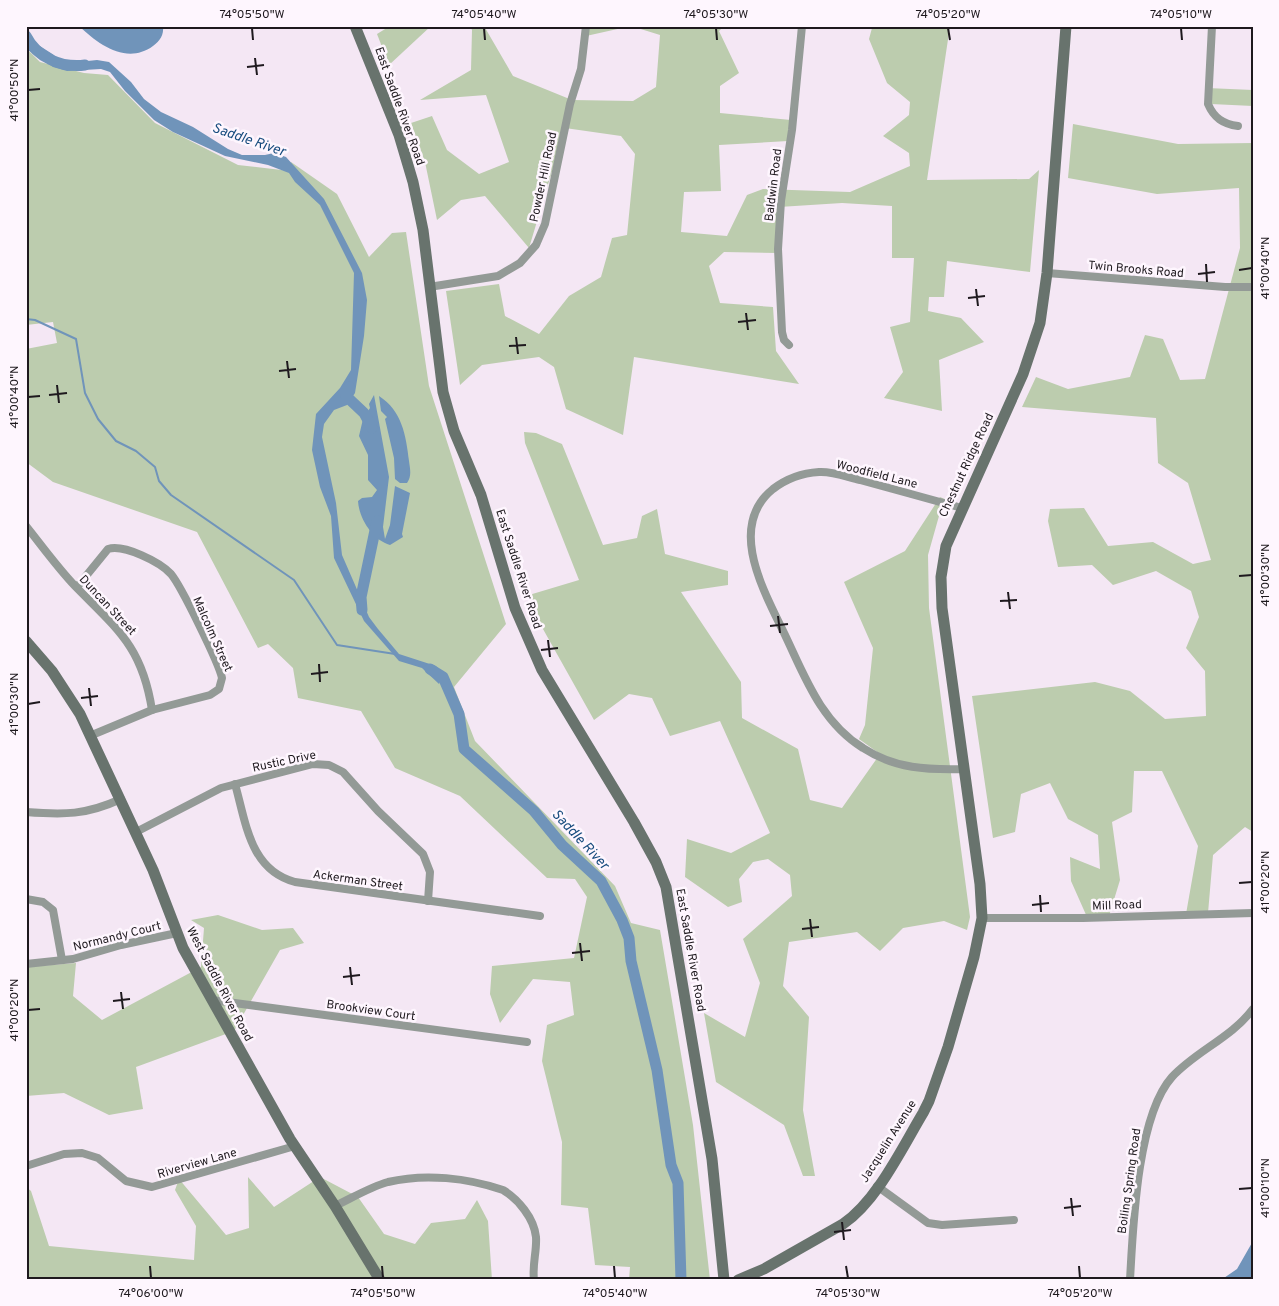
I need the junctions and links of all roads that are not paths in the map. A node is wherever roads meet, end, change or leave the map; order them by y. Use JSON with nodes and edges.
{"nodes":[{"id":1,"x":355,"y":26,"type":"edge"},
{"id":2,"x":586,"y":26,"type":"edge"},
{"id":3,"x":802,"y":26,"type":"edge"},
{"id":4,"x":1066,"y":26,"type":"edge"},
{"id":5,"x":1212,"y":26,"type":"edge"},
{"id":6,"x":1238,"y":126,"type":"dead end"},
{"id":7,"x":1047,"y":273,"type":"junction"},
{"id":8,"x":429,"y":287,"type":"junction"},
{"id":9,"x":1253,"y":287,"type":"edge"},
{"id":10,"x":789,"y":345,"type":"dead end"},
{"id":11,"x":962,"y":508,"type":"junction"},
{"id":12,"x":26,"y":526,"type":"edge"},
{"id":13,"x":76,"y":587,"type":"junction"},
{"id":14,"x":26,"y":641,"type":"edge"},
{"id":15,"x":152,"y":710,"type":"junction"},
{"id":16,"x":92,"y":735,"type":"junction"},
{"id":17,"x":965,"y":769,"type":"junction"},
{"id":18,"x":236,"y":784,"type":"junction"},
{"id":19,"x":121,"y":799,"type":"junction"},
{"id":20,"x":26,"y":812,"type":"edge"},
{"id":21,"x":136,"y":832,"type":"junction"},
{"id":22,"x":26,"y":899,"type":"edge"},
{"id":23,"x":428,"y":901,"type":"junction"},
{"id":24,"x":1253,"y":913,"type":"edge"},
{"id":25,"x":540,"y":916,"type":"dead end"},
{"id":26,"x":982,"y":918,"type":"junction"},
{"id":27,"x":177,"y":933,"type":"junction"},
{"id":28,"x":62,"y":960,"type":"junction"},
{"id":29,"x":26,"y":964,"type":"edge"},
{"id":30,"x":212,"y":1000,"type":"junction"},
{"id":31,"x":1253,"y":1009,"type":"edge"},
{"id":32,"x":527,"y":1042,"type":"dead end"},
{"id":33,"x":295,"y":1146,"type":"junction"},
{"id":34,"x":26,"y":1166,"type":"edge"},
{"id":35,"x":878,"y":1186,"type":"junction"},
{"id":36,"x":335,"y":1206,"type":"junction"},
{"id":37,"x":1014,"y":1220,"type":"dead end"},
{"id":38,"x":380,"y":1280,"type":"edge"},
{"id":39,"x":534,"y":1280,"type":"edge"},
{"id":40,"x":724,"y":1280,"type":"edge"},
{"id":41,"x":738,"y":1280,"type":"edge"},
{"id":42,"x":1130,"y":1280,"type":"edge"}],
"edges":[{"from":1,"to":8,"type":"street","name":"East Saddle River Road"},
{"from":2,"to":8,"type":"street","name":"Powder Hill Road"},
{"from":3,"to":10,"type":"street","name":"Baldwin Road"},
{"from":4,"to":7,"type":"street","name":"Chestnut Ridge Road"},
{"from":5,"to":6,"type":"street"},
{"from":7,"to":9,"type":"street","name":"Twin Brooks Road"},
{"from":7,"to":11,"type":"street","name":"Chestnut Ridge Road"},
{"from":8,"to":40,"type":"street","name":"East Saddle River Road"},
{"from":11,"to":17,"type":"street","name":"Chestnut Ridge Road"},
{"from":11,"to":17,"type":"street","name":"Woodfield Lane"},
{"from":12,"to":13,"type":"street","name":"Duncan Street"},
{"from":13,"to":15,"type":"street","name":"Duncan Street"},
{"from":13,"to":15,"type":"street","name":"Malcolm Street"},
{"from":14,"to":16,"type":"street","name":"West Saddle River Road"},
{"from":15,"to":16,"type":"street","name":"Malcolm Street"},
{"from":16,"to":19,"type":"street","name":"West Saddle River Road"},
{"from":17,"to":26,"type":"street","name":"Chestnut Ridge Road"},
{"from":18,"to":21,"type":"street","name":"Rustic Drive"},
{"from":18,"to":23,"type":"street","name":"Ackerman Street"},
{"from":18,"to":23,"type":"street","name":"Rustic Drive"},
{"from":19,"to":20,"type":"street"},
{"from":19,"to":21,"type":"street","name":"West Saddle River Road"},
{"from":21,"to":27,"type":"street","name":"West Saddle River Road"},
{"from":22,"to":28,"type":"street","name":"Normandy Court"},
{"from":23,"to":25,"type":"street","name":"Ackerman Street"},
{"from":24,"to":26,"type":"street","name":"Mill Road"},
{"from":26,"to":35,"type":"street","name":"Jacquelin Avenue"},
{"from":27,"to":28,"type":"street","name":"Normandy Court"},
{"from":27,"to":30,"type":"street","name":"West Saddle River Road"},
{"from":28,"to":29,"type":"street","name":"Normandy Court"},
{"from":30,"to":32,"type":"street","name":"Brookview Court"},
{"from":30,"to":33,"type":"street","name":"West Saddle River Road"},
{"from":31,"to":42,"type":"street","name":"Boiling Spring Road"},
{"from":33,"to":34,"type":"street","name":"Riverview Lane"},
{"from":33,"to":36,"type":"street","name":"West Saddle River Road"},
{"from":35,"to":37,"type":"street"},
{"from":35,"to":41,"type":"street","name":"Jacquelin Avenue"},
{"from":36,"to":38,"type":"street","name":"West Saddle River Road"},
{"from":36,"to":39,"type":"street"}]}
